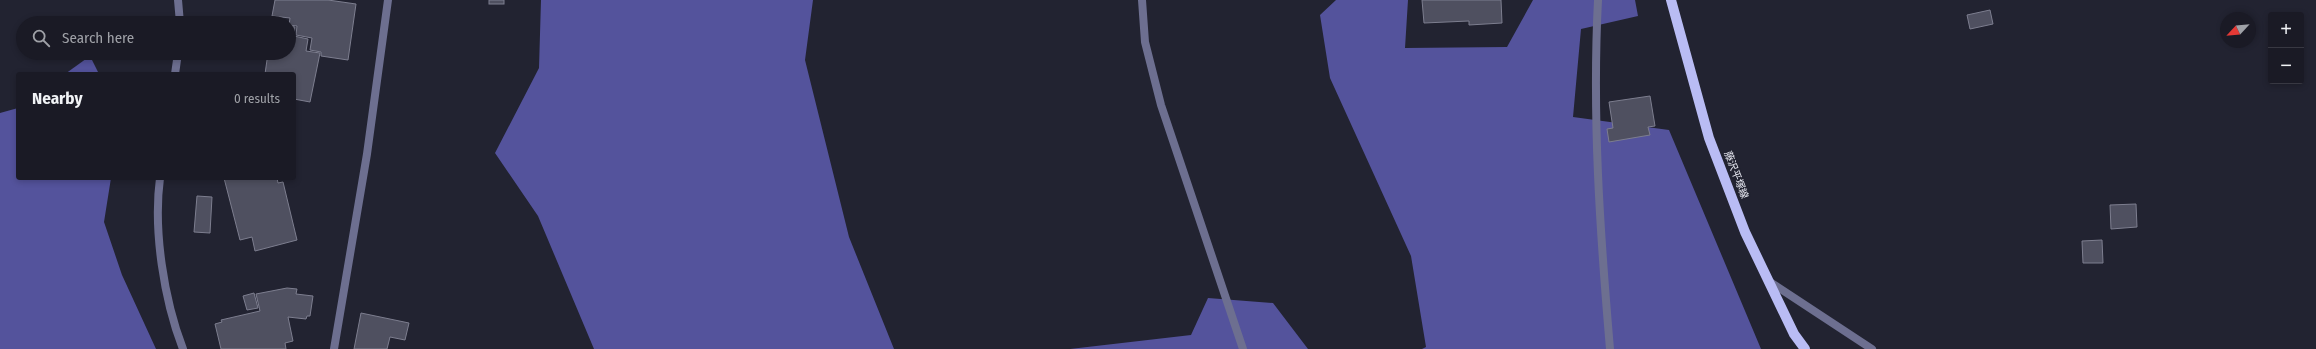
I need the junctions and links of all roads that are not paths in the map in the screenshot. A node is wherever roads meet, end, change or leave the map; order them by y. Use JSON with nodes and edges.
{"nodes":[{"id":1,"x":178,"y":0,"type":"edge"},
{"id":2,"x":388,"y":0,"type":"edge"},
{"id":3,"x":1142,"y":0,"type":"edge"},
{"id":4,"x":1598,"y":0,"type":"edge"},
{"id":5,"x":1671,"y":0,"type":"edge"},
{"id":6,"x":179,"y":16,"type":"edge"},
{"id":7,"x":177,"y":60,"type":"edge"},
{"id":8,"x":175,"y":72,"type":"edge"},
{"id":9,"x":160,"y":180,"type":"edge"},
{"id":10,"x":1770,"y":282,"type":"junction"},
{"id":11,"x":183,"y":349,"type":"edge"},
{"id":12,"x":334,"y":349,"type":"edge"},
{"id":13,"x":1243,"y":349,"type":"edge"},
{"id":14,"x":1610,"y":349,"type":"edge"},
{"id":15,"x":1805,"y":349,"type":"edge"},
{"id":16,"x":1872,"y":349,"type":"edge"}],
"edges":[{"from":1,"to":6,"type":"street"},
{"from":2,"to":12,"type":"street"},
{"from":3,"to":13,"type":"street"},
{"from":4,"to":14,"type":"street"},
{"from":5,"to":10,"type":"main road","name":"藤沢平塚線"},
{"from":7,"to":8,"type":"street"},
{"from":9,"to":11,"type":"street"},
{"from":10,"to":15,"type":"main road","name":"藤沢平塚線"},
{"from":10,"to":16,"type":"street"}]}
